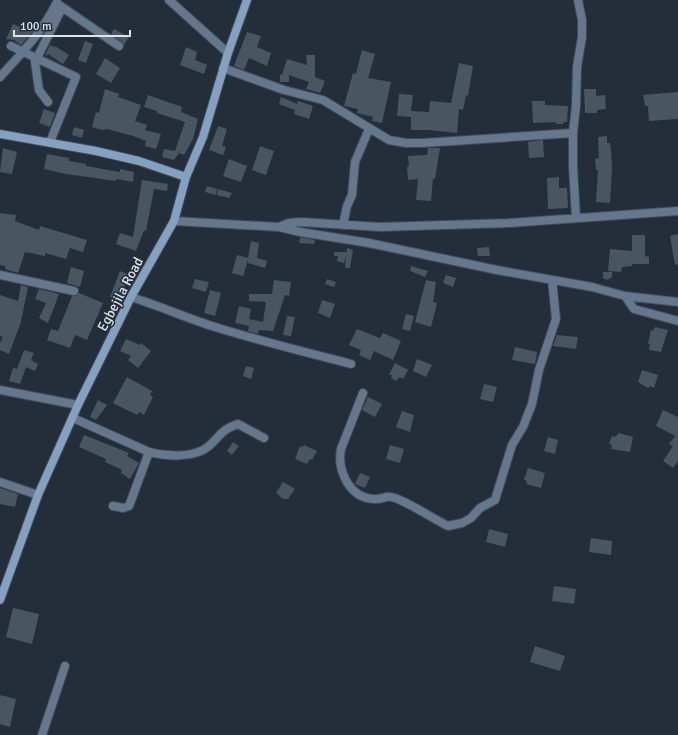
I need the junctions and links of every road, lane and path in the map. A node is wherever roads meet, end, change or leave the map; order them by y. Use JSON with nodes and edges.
{"nodes":[{"id":1,"x":169,"y":0,"type":"edge"},
{"id":2,"x":247,"y":0,"type":"edge"},
{"id":3,"x":578,"y":0,"type":"edge"},
{"id":4,"x":58,"y":3,"type":"edge"},
{"id":5,"x":11,"y":46,"type":"dead end"},
{"id":6,"x":119,"y":46,"type":"dead end"},
{"id":7,"x":23,"y":52,"type":"junction"},
{"id":8,"x":228,"y":53,"type":"junction"},
{"id":9,"x":37,"y":58,"type":"junction"},
{"id":10,"x":223,"y":68,"type":"junction"},
{"id":11,"x":0,"y":77,"type":"edge"},
{"id":12,"x":48,"y":102,"type":"dead end"},
{"id":13,"x":369,"y":129,"type":"junction"},
{"id":14,"x":573,"y":133,"type":"junction"},
{"id":15,"x":0,"y":134,"type":"edge"},
{"id":16,"x":50,"y":142,"type":"junction"},
{"id":17,"x":186,"y":177,"type":"junction"},
{"id":18,"x":678,"y":211,"type":"edge"},
{"id":19,"x":576,"y":218,"type":"junction"},
{"id":20,"x":174,"y":221,"type":"junction"},
{"id":21,"x":343,"y":225,"type":"junction"},
{"id":22,"x":279,"y":227,"type":"junction"},
{"id":23,"x":0,"y":275,"type":"edge"},
{"id":24,"x":552,"y":280,"type":"junction"},
{"id":25,"x":74,"y":291,"type":"dead end"},
{"id":26,"x":625,"y":296,"type":"junction"},
{"id":27,"x":131,"y":297,"type":"junction"},
{"id":28,"x":678,"y":302,"type":"edge"},
{"id":29,"x":678,"y":321,"type":"edge"},
{"id":30,"x":351,"y":364,"type":"dead end"},
{"id":31,"x":0,"y":390,"type":"edge"},
{"id":32,"x":363,"y":393,"type":"dead end"},
{"id":33,"x":78,"y":405,"type":"junction"},
{"id":34,"x":73,"y":418,"type":"junction"},
{"id":35,"x":264,"y":438,"type":"dead end"},
{"id":36,"x":149,"y":452,"type":"junction"},
{"id":37,"x":0,"y":482,"type":"edge"},
{"id":38,"x":38,"y":495,"type":"junction"},
{"id":39,"x":112,"y":506,"type":"dead end"},
{"id":40,"x":0,"y":600,"type":"edge"},
{"id":41,"x":65,"y":666,"type":"dead end"},
{"id":42,"x":42,"y":735,"type":"edge"}],
"edges":[{"from":1,"to":8,"type":"street"},
{"from":2,"to":8,"type":"street","name":"Egbejila Road"},
{"from":3,"to":14,"type":"street"},
{"from":4,"to":6,"type":"street"},
{"from":4,"to":7,"type":"street"},
{"from":4,"to":9,"type":"street"},
{"from":5,"to":7,"type":"street"},
{"from":7,"to":9,"type":"street"},
{"from":7,"to":11,"type":"street"},
{"from":8,"to":10,"type":"street","name":"Egbejila Road"},
{"from":9,"to":12,"type":"street"},
{"from":9,"to":16,"type":"street"},
{"from":10,"to":13,"type":"street"},
{"from":10,"to":17,"type":"street","name":"Egbejila Road"},
{"from":13,"to":14,"type":"street"},
{"from":13,"to":21,"type":"street"},
{"from":14,"to":19,"type":"street"},
{"from":15,"to":16,"type":"street"},
{"from":16,"to":17,"type":"street"},
{"from":17,"to":20,"type":"street","name":"Egbejila Road"},
{"from":18,"to":19,"type":"street"},
{"from":19,"to":21,"type":"street"},
{"from":20,"to":22,"type":"street"},
{"from":20,"to":27,"type":"street","name":"Egbejila Road"},
{"from":21,"to":22,"type":"street"},
{"from":22,"to":24,"type":"street"},
{"from":23,"to":25,"type":"street"},
{"from":24,"to":26,"type":"street"},
{"from":24,"to":32,"type":"street"},
{"from":26,"to":28,"type":"street"},
{"from":26,"to":29,"type":"street"},
{"from":27,"to":30,"type":"street"},
{"from":27,"to":33,"type":"street","name":"Egbejila Road"},
{"from":31,"to":33,"type":"street"},
{"from":33,"to":34,"type":"street","name":"Egbejila Road"},
{"from":34,"to":36,"type":"street"},
{"from":34,"to":38,"type":"street","name":"Egbejila Road"},
{"from":35,"to":36,"type":"street"},
{"from":36,"to":39,"type":"street"},
{"from":37,"to":38,"type":"street"},
{"from":38,"to":40,"type":"street","name":"Egbejila Road"},
{"from":41,"to":42,"type":"street"}]}
